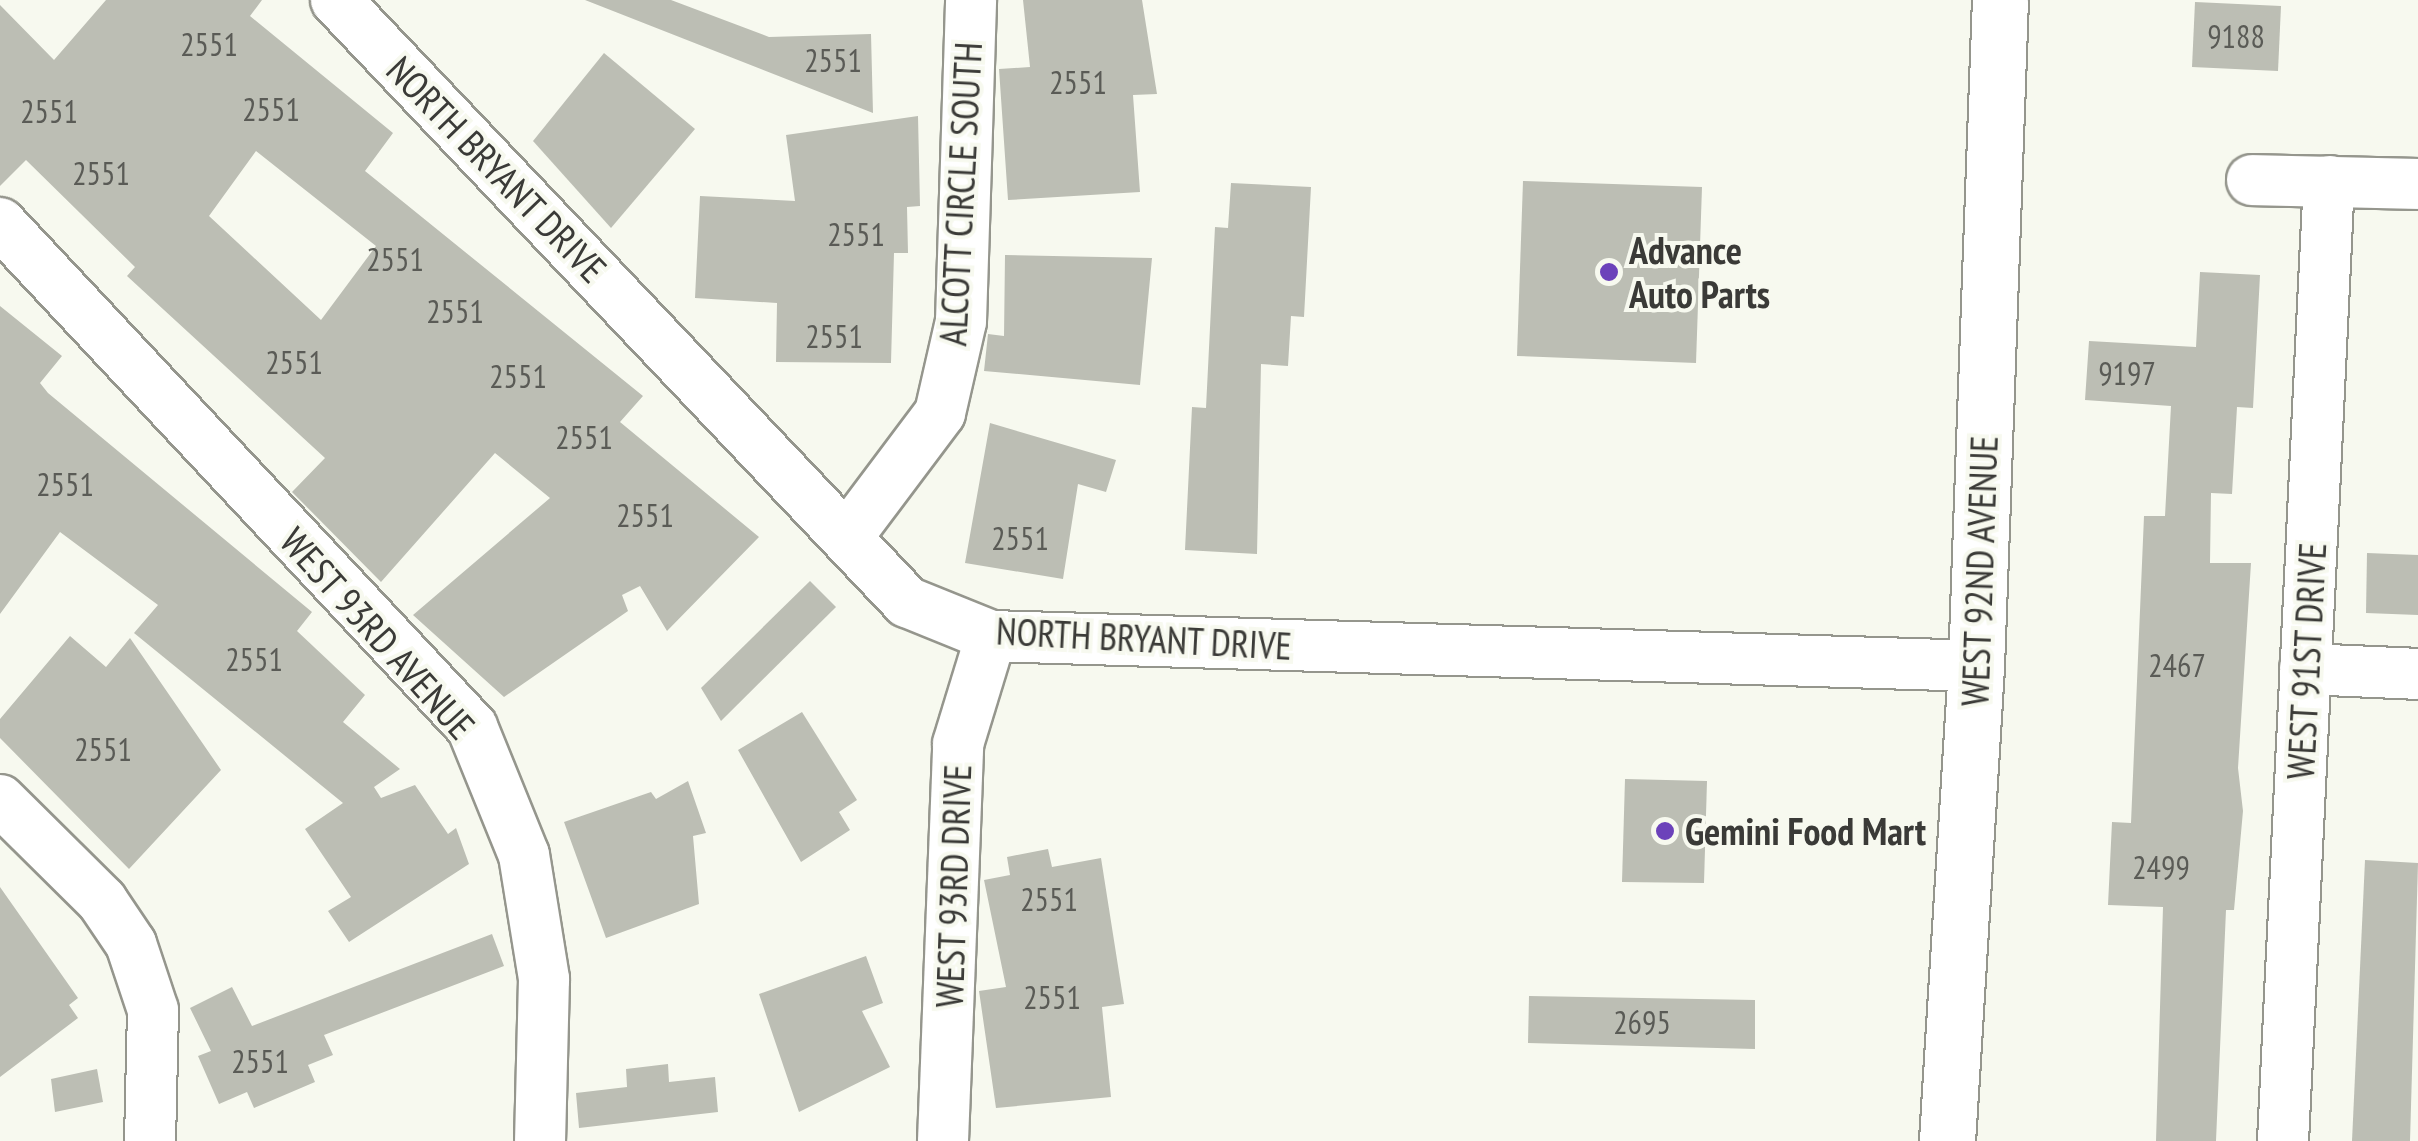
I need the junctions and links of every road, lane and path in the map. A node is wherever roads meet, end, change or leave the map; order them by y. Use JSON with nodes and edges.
{"nodes":[{"id":1,"x":336,"y":0,"type":"edge"},
{"id":2,"x":971,"y":0,"type":"edge"},
{"id":3,"x":2000,"y":0,"type":"edge"},
{"id":4,"x":2252,"y":180,"type":"dead end"},
{"id":5,"x":2329,"y":181,"type":"junction"},
{"id":6,"x":2418,"y":184,"type":"edge"},
{"id":7,"x":0,"y":222,"type":"edge"},
{"id":8,"x":847,"y":537,"type":"junction"},
{"id":9,"x":991,"y":636,"type":"junction"},
{"id":10,"x":1976,"y":666,"type":"junction"},
{"id":11,"x":2305,"y":669,"type":"junction"},
{"id":12,"x":2418,"y":674,"type":"edge"},
{"id":13,"x":0,"y":800,"type":"edge"},
{"id":14,"x":150,"y":1141,"type":"edge"},
{"id":15,"x":540,"y":1141,"type":"edge"},
{"id":16,"x":943,"y":1141,"type":"edge"},
{"id":17,"x":1947,"y":1141,"type":"edge"},
{"id":18,"x":2282,"y":1141,"type":"edge"}],
"edges":[{"from":1,"to":8,"type":"street","name":"NORTH BRYANT DRIVE"},
{"from":2,"to":8,"type":"street","name":"ALCOTT CIRCLE SOUTH"},
{"from":3,"to":10,"type":"main road","name":"WEST 92ND AVENUE"},
{"from":4,"to":5,"type":"street"},
{"from":5,"to":6,"type":"street"},
{"from":5,"to":11,"type":"street","name":"WEST 91ST DRIVE"},
{"from":7,"to":15,"type":"street","name":"WEST 93RD AVENUE"},
{"from":8,"to":9,"type":"street","name":"NORTH BRYANT DRIVE"},
{"from":9,"to":10,"type":"street","name":"NORTH BRYANT DRIVE"},
{"from":9,"to":16,"type":"street","name":"WEST 93RD DRIVE"},
{"from":10,"to":17,"type":"main road","name":"WEST 92ND AVENUE"},
{"from":11,"to":12,"type":"street"},
{"from":11,"to":18,"type":"street","name":"WEST 91ST DRIVE"},
{"from":13,"to":14,"type":"street"}]}
